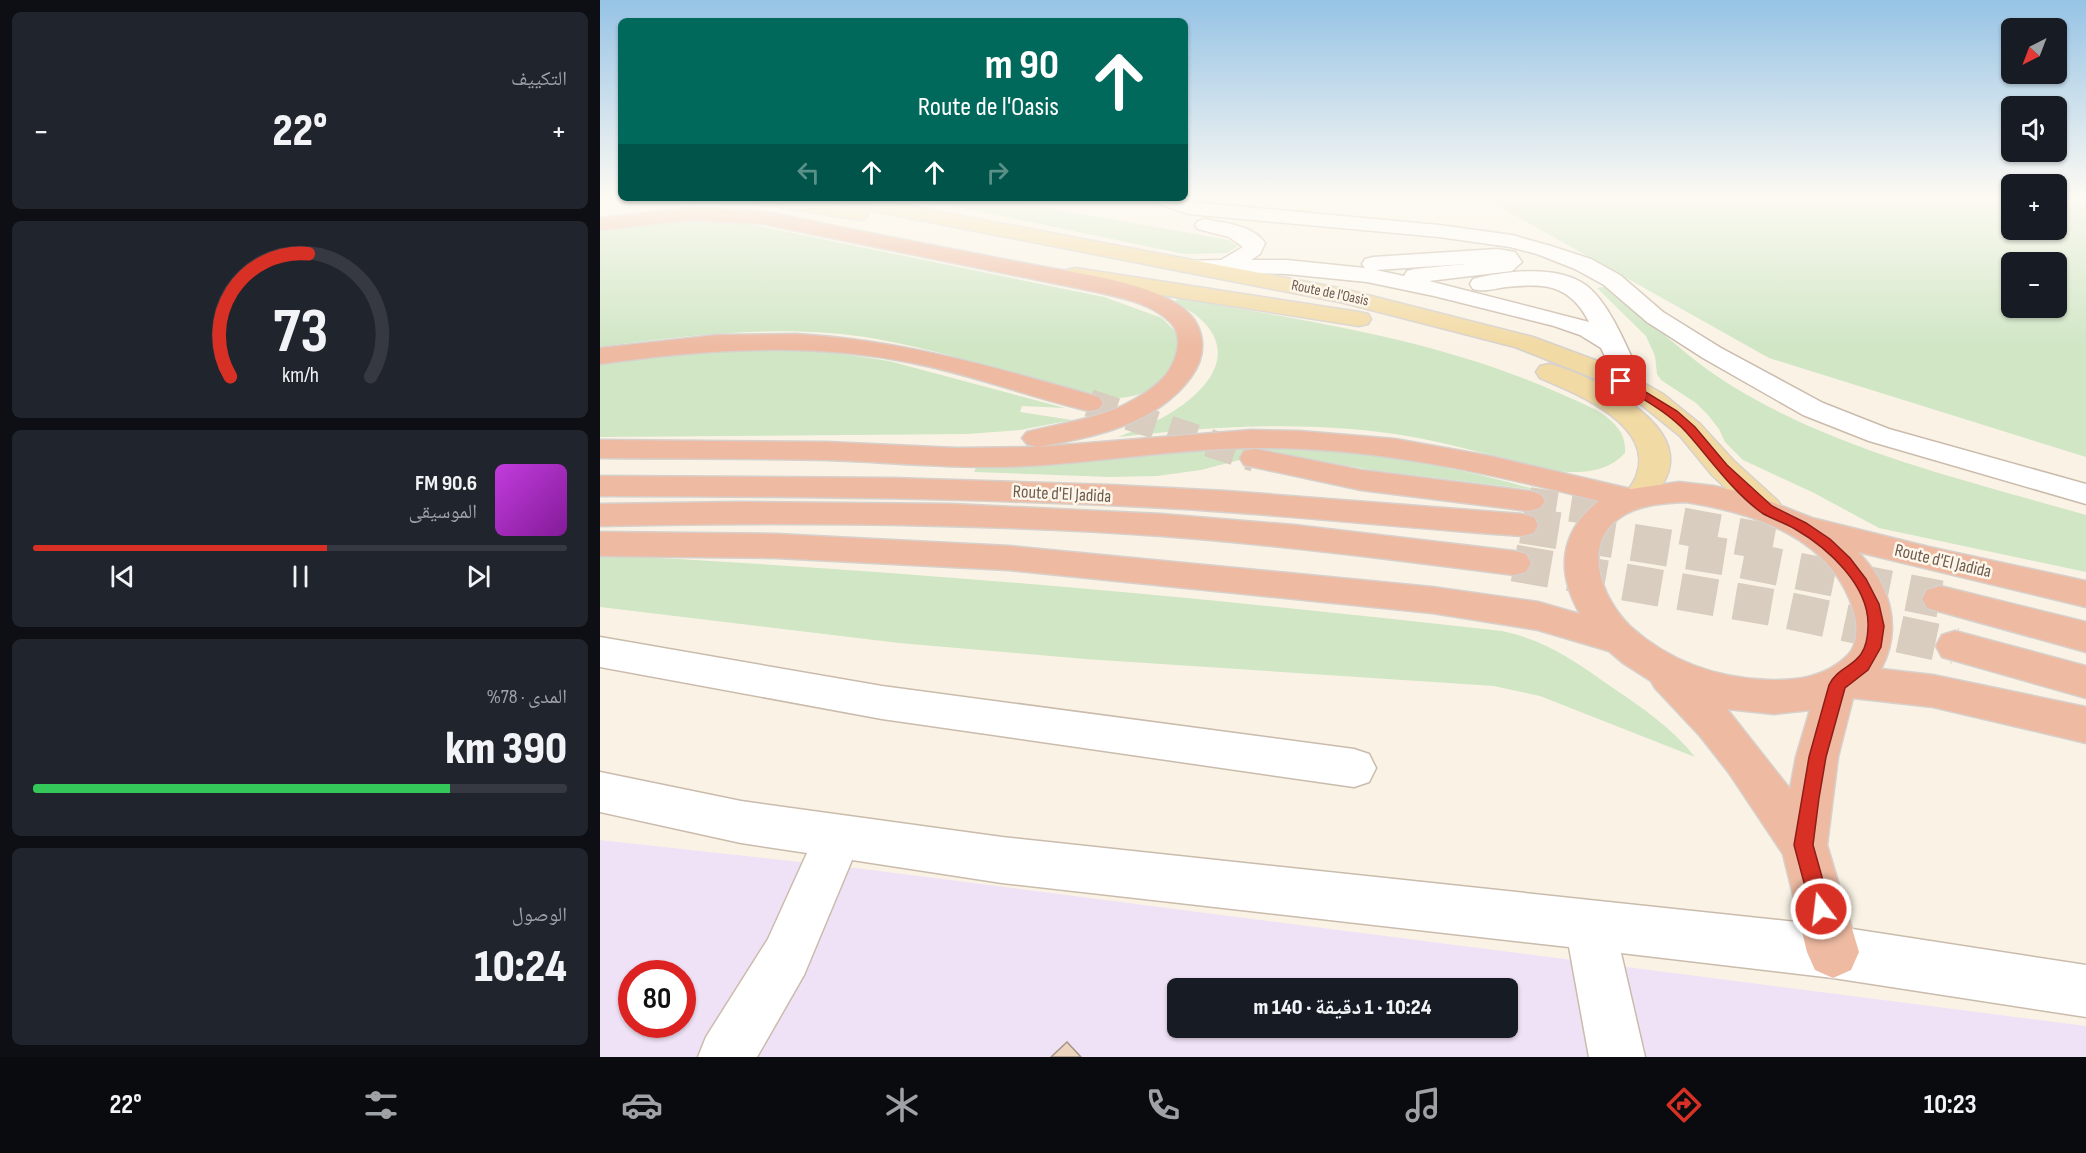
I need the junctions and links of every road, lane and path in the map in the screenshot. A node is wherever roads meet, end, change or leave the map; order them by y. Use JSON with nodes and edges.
{"nodes":[{"id":1,"x":911,"y":247,"type":"edge"},
{"id":2,"x":1027,"y":247,"type":"edge"},
{"id":3,"x":1095,"y":247,"type":"edge"},
{"id":4,"x":1254,"y":247,"type":"edge"},
{"id":5,"x":1534,"y":247,"type":"edge"},
{"id":6,"x":984,"y":261,"type":"junction"},
{"id":7,"x":1188,"y":266,"type":"junction"},
{"id":8,"x":1228,"y":266,"type":"junction"},
{"id":9,"x":1313,"y":269,"type":"junction"},
{"id":10,"x":1392,"y":279,"type":"junction"},
{"id":11,"x":1435,"y":289,"type":"junction"},
{"id":12,"x":1582,"y":293,"type":"junction"},
{"id":13,"x":1474,"y":299,"type":"junction"},
{"id":14,"x":1385,"y":322,"type":"junction"},
{"id":15,"x":1612,"y":344,"type":"junction"},
{"id":16,"x":600,"y":356,"type":"edge"},
{"id":17,"x":1632,"y":386,"type":"junction"},
{"id":18,"x":1089,"y":403,"type":"tunnel mouth"},
{"id":19,"x":600,"y":449,"type":"edge"},
{"id":20,"x":860,"y":452,"type":"junction"},
{"id":21,"x":1255,"y":458,"type":"tunnel mouth"},
{"id":22,"x":600,"y":486,"type":"edge"},
{"id":23,"x":2086,"y":494,"type":"edge"},
{"id":24,"x":1634,"y":499,"type":"junction"},
{"id":25,"x":1767,"y":509,"type":"junction"},
{"id":26,"x":600,"y":515,"type":"edge"},
{"id":27,"x":1801,"y":526,"type":"junction"},
{"id":28,"x":600,"y":544,"type":"edge"},
{"id":29,"x":1514,"y":563,"type":"tunnel mouth"},
{"id":30,"x":2086,"y":594,"type":"edge"},
{"id":31,"x":2086,"y":611,"type":"edge"},
{"id":32,"x":2086,"y":637,"type":"edge"},
{"id":33,"x":1955,"y":646,"type":"tunnel mouth"},
{"id":34,"x":600,"y":652,"type":"edge"},
{"id":35,"x":1638,"y":652,"type":"junction"},
{"id":36,"x":2086,"y":682,"type":"edge"},
{"id":37,"x":1841,"y":683,"type":"junction"},
{"id":38,"x":2086,"y":725,"type":"edge"},
{"id":39,"x":1354,"y":768,"type":"dead end"},
{"id":40,"x":600,"y":792,"type":"edge"},
{"id":41,"x":838,"y":837,"type":"junction"},
{"id":42,"x":1804,"y":845,"type":"junction"},
{"id":43,"x":1590,"y":925,"type":"junction"},
{"id":44,"x":1833,"y":952,"type":"junction"},
{"id":45,"x":2086,"y":991,"type":"edge"},
{"id":46,"x":726,"y":1057,"type":"edge"},
{"id":47,"x":1617,"y":1057,"type":"edge"}],
"edges":[{"from":1,"to":6,"type":"highway"},
{"from":2,"to":14,"type":"main road","name":"Route de l'Oasis"},
{"from":3,"to":7,"type":"main road","name":"Route de l'Oasis"},
{"from":4,"to":8,"type":"street"},
{"from":5,"to":23,"type":"street"},
{"from":6,"to":14,"type":"main road"},
{"from":6,"to":20,"type":"highway"},
{"from":7,"to":8,"type":"street"},
{"from":7,"to":17,"type":"main road","name":"Route de l'Oasis"},
{"from":8,"to":9,"type":"street"},
{"from":9,"to":10,"type":"street"},
{"from":9,"to":10,"type":"street"},
{"from":10,"to":11,"type":"street"},
{"from":11,"to":12,"type":"street"},
{"from":11,"to":13,"type":"street"},
{"from":12,"to":13,"type":"street"},
{"from":12,"to":15,"type":"street"},
{"from":13,"to":15,"type":"street"},
{"from":14,"to":24,"type":"main road","name":"Route de l'Oasis"},
{"from":15,"to":17,"type":"street"},
{"from":16,"to":18,"type":"highway"},
{"from":17,"to":25,"type":"main road","name":"Route de l'Oasis"},
{"from":19,"to":20,"type":"highway"},
{"from":20,"to":24,"type":"highway"},
{"from":21,"to":22,"type":"highway","name":"Route d'El Jadida"},
{"from":24,"to":25,"type":"highway"},
{"from":24,"to":35,"type":"highway"},
{"from":25,"to":27,"type":"highway"},
{"from":26,"to":29,"type":"highway","name":"Route d'El Jadida"},
{"from":27,"to":30,"type":"highway","name":"Route d'El Jadida"},
{"from":27,"to":37,"type":"highway"},
{"from":28,"to":35,"type":"highway"},
{"from":31,"to":32,"type":"highway","name":"Route d'El Jadida"},
{"from":33,"to":36,"type":"highway"},
{"from":34,"to":39,"type":"street"},
{"from":35,"to":37,"type":"highway"},
{"from":35,"to":42,"type":"highway"},
{"from":37,"to":38,"type":"highway"},
{"from":37,"to":42,"type":"highway"},
{"from":40,"to":41,"type":"street"},
{"from":41,"to":43,"type":"street"},
{"from":41,"to":46,"type":"street"},
{"from":42,"to":44,"type":"highway"},
{"from":43,"to":44,"type":"street"},
{"from":43,"to":47,"type":"street"},
{"from":44,"to":45,"type":"street"}]}
